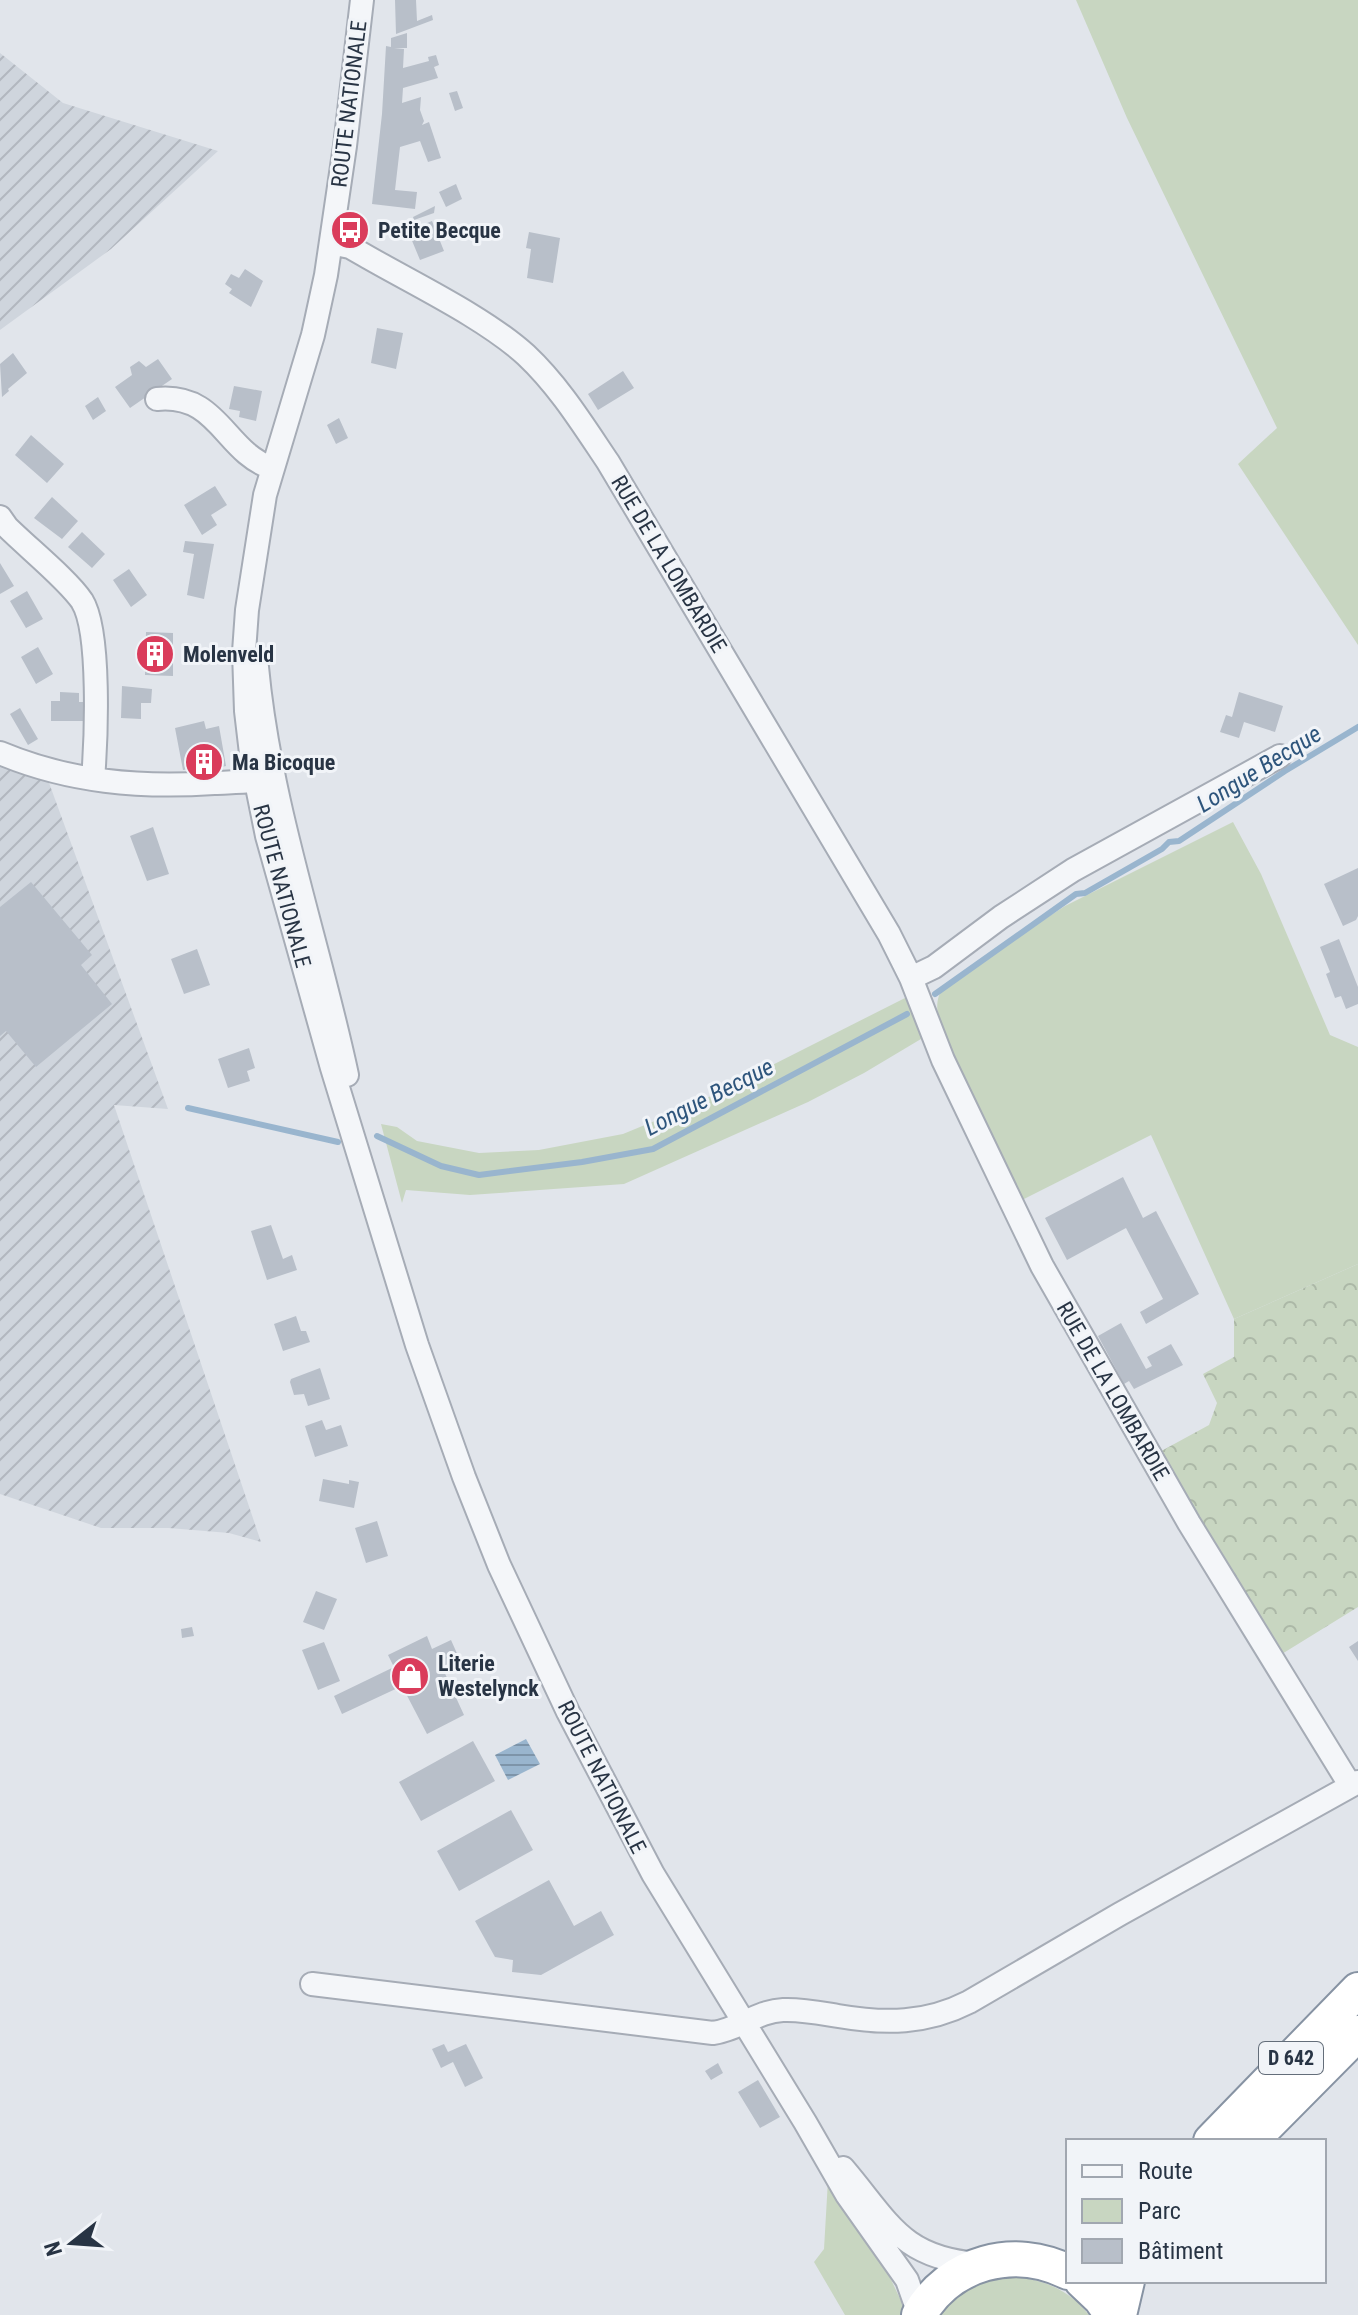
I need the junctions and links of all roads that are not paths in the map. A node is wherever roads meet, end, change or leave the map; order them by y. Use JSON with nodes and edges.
{"nodes":[{"id":1,"x":362,"y":0,"type":"edge"},
{"id":2,"x":331,"y":243,"type":"junction"},
{"id":3,"x":157,"y":399,"type":"dead end"},
{"id":4,"x":272,"y":468,"type":"junction"},
{"id":5,"x":0,"y":517,"type":"edge"},
{"id":6,"x":0,"y":753,"type":"edge"},
{"id":7,"x":1280,"y":756,"type":"dead end"},
{"id":8,"x":93,"y":779,"type":"junction"},
{"id":9,"x":265,"y":780,"type":"junction"},
{"id":10,"x":911,"y":978,"type":"junction"},
{"id":11,"x":1354,"y":1784,"type":"edge"},
{"id":12,"x":312,"y":1984,"type":"dead end"},
{"id":13,"x":1358,"y":1990,"type":"edge"},
{"id":14,"x":743,"y":2024,"type":"junction"},
{"id":15,"x":1358,"y":2033,"type":"edge"},
{"id":16,"x":805,"y":2122,"type":"junction"},
{"id":17,"x":1213,"y":2139,"type":"edge"},
{"id":18,"x":1253,"y":2139,"type":"edge"},
{"id":19,"x":979,"y":2264,"type":"junction"},
{"id":20,"x":1066,"y":2270,"type":"edge"},
{"id":21,"x":1083,"y":2283,"type":"edge"},
{"id":22,"x":1127,"y":2283,"type":"edge"},
{"id":23,"x":919,"y":2314,"type":"edge"},
{"id":24,"x":1112,"y":2315,"type":"edge"},
{"id":25,"x":1119,"y":2315,"type":"edge"}],
"edges":[{"from":1,"to":2,"type":"street","name":"ROUTE NATIONALE"},
{"from":2,"to":4,"type":"street","name":"ROUTE NATIONALE"},
{"from":2,"to":10,"type":"street","name":"RUE DE LA LOMBARDIE"},
{"from":3,"to":4,"type":"street"},
{"from":4,"to":9,"type":"street","name":"ROUTE NATIONALE"},
{"from":5,"to":8,"type":"street"},
{"from":6,"to":8,"type":"street"},
{"from":7,"to":10,"type":"street"},
{"from":8,"to":9,"type":"street"},
{"from":9,"to":14,"type":"street","name":"ROUTE NATIONALE"},
{"from":10,"to":11,"type":"street","name":"RUE DE LA LOMBARDIE"},
{"from":11,"to":14,"type":"street","name":"RUE DE LA LOMBARDIE"},
{"from":12,"to":14,"type":"street","name":"RUE DE LA LOMBARDIE"},
{"from":13,"to":17,"type":"highway","number":"D 642"},
{"from":14,"to":16,"type":"street","name":"ROUTE NATIONALE"},
{"from":15,"to":18,"type":"highway","number":"D 642"},
{"from":16,"to":19,"type":"street","name":"ROUTE NATIONALE"},
{"from":16,"to":23,"type":"street","name":"ROUTE NATIONALE"},
{"from":19,"to":20,"type":"highway"},
{"from":19,"to":23,"type":"highway"},
{"from":21,"to":24,"type":"highway"},
{"from":22,"to":25,"type":"highway"}]}
